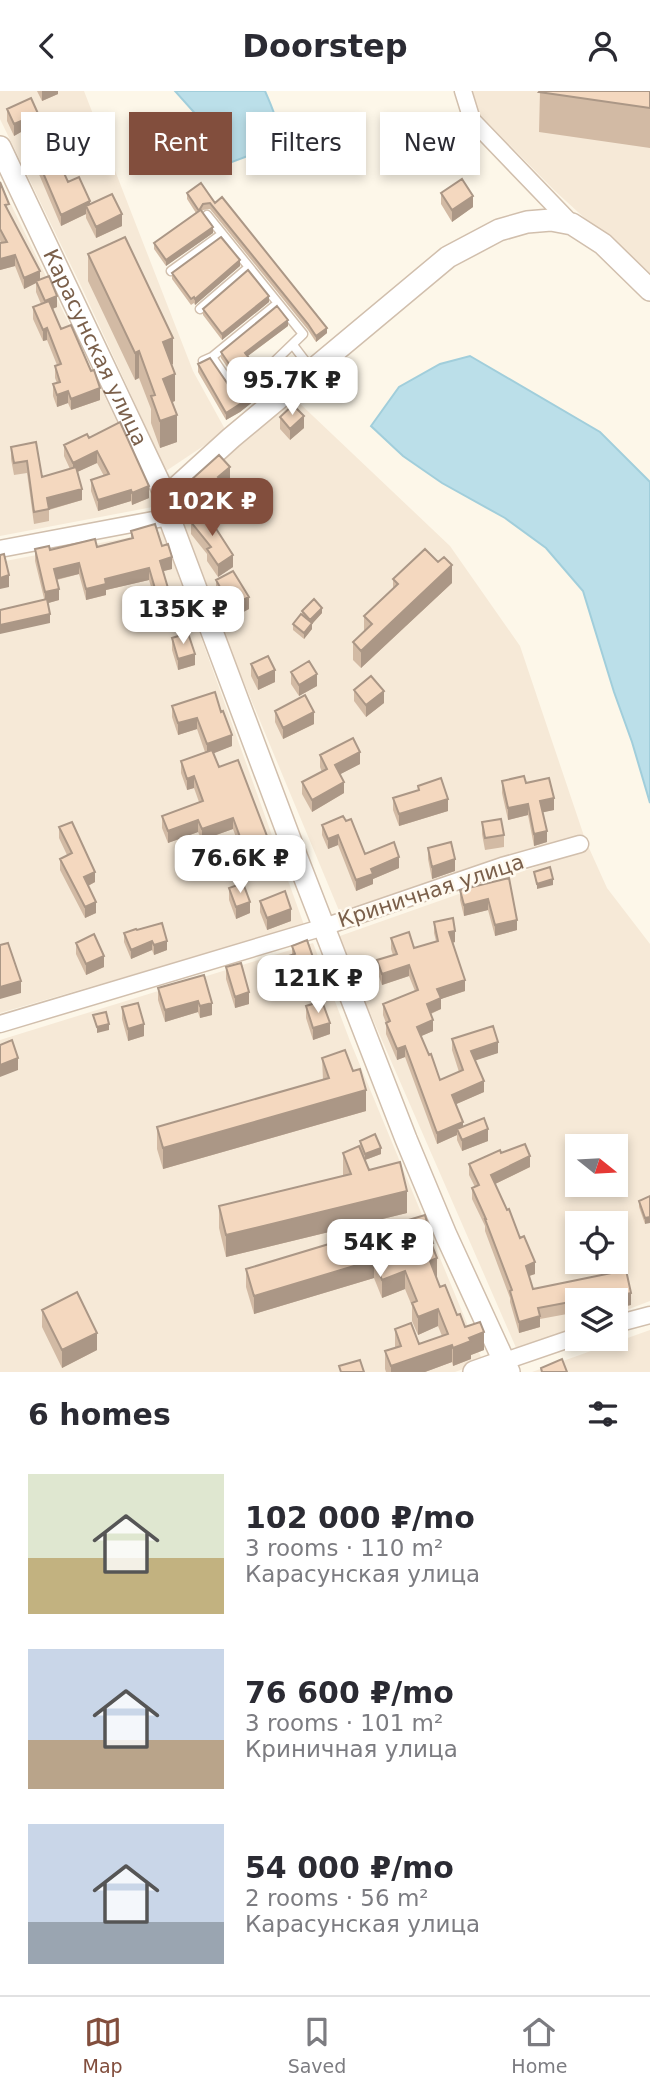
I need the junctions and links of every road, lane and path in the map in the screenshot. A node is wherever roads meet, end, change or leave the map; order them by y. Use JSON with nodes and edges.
{"nodes":[{"id":1,"x":463,"y":91,"type":"edge"},
{"id":2,"x":0,"y":147,"type":"edge"},
{"id":3,"x":207,"y":215,"type":"edge"},
{"id":4,"x":572,"y":224,"type":"junction"},
{"id":5,"x":222,"y":234,"type":"junction"},
{"id":6,"x":249,"y":267,"type":"junction"},
{"id":7,"x":172,"y":271,"type":"edge"},
{"id":8,"x":650,"y":290,"type":"edge"},
{"id":9,"x":278,"y":303,"type":"junction"},
{"id":10,"x":200,"y":309,"type":"edge"},
{"id":11,"x":293,"y":345,"type":"junction"},
{"id":12,"x":312,"y":370,"type":"junction"},
{"id":13,"x":167,"y":507,"type":"junction"},
{"id":14,"x":0,"y":549,"type":"edge"},
{"id":15,"x":580,"y":844,"type":"dead end"},
{"id":16,"x":324,"y":927,"type":"junction"},
{"id":17,"x":0,"y":1024,"type":"edge"},
{"id":18,"x":650,"y":1315,"type":"edge"},
{"id":19,"x":628,"y":1321,"type":"edge"},
{"id":20,"x":565,"y":1341,"type":"edge"},
{"id":21,"x":507,"y":1366,"type":"edge"},
{"id":22,"x":474,"y":1372,"type":"edge"}],
"edges":[{"from":1,"to":4,"type":"street"},
{"from":2,"to":13,"type":"street","name":"Карасунская улица"},
{"from":3,"to":5,"type":"lane"},
{"from":4,"to":8,"type":"street"},
{"from":4,"to":12,"type":"street"},
{"from":5,"to":6,"type":"lane"},
{"from":5,"to":7,"type":"lane"},
{"from":6,"to":9,"type":"lane"},
{"from":6,"to":10,"type":"lane"},
{"from":9,"to":11,"type":"lane"},
{"from":9,"to":11,"type":"lane"},
{"from":11,"to":12,"type":"lane"},
{"from":12,"to":13,"type":"street"},
{"from":13,"to":14,"type":"street"},
{"from":13,"to":16,"type":"street","name":"Карасунская улица"},
{"from":15,"to":16,"type":"street","name":"Криничная улица"},
{"from":16,"to":17,"type":"street","name":"Криничная улица"},
{"from":16,"to":21,"type":"street","name":"Карасунская улица"},
{"from":18,"to":19,"type":"street"},
{"from":20,"to":21,"type":"street"},
{"from":21,"to":22,"type":"street"}]}
